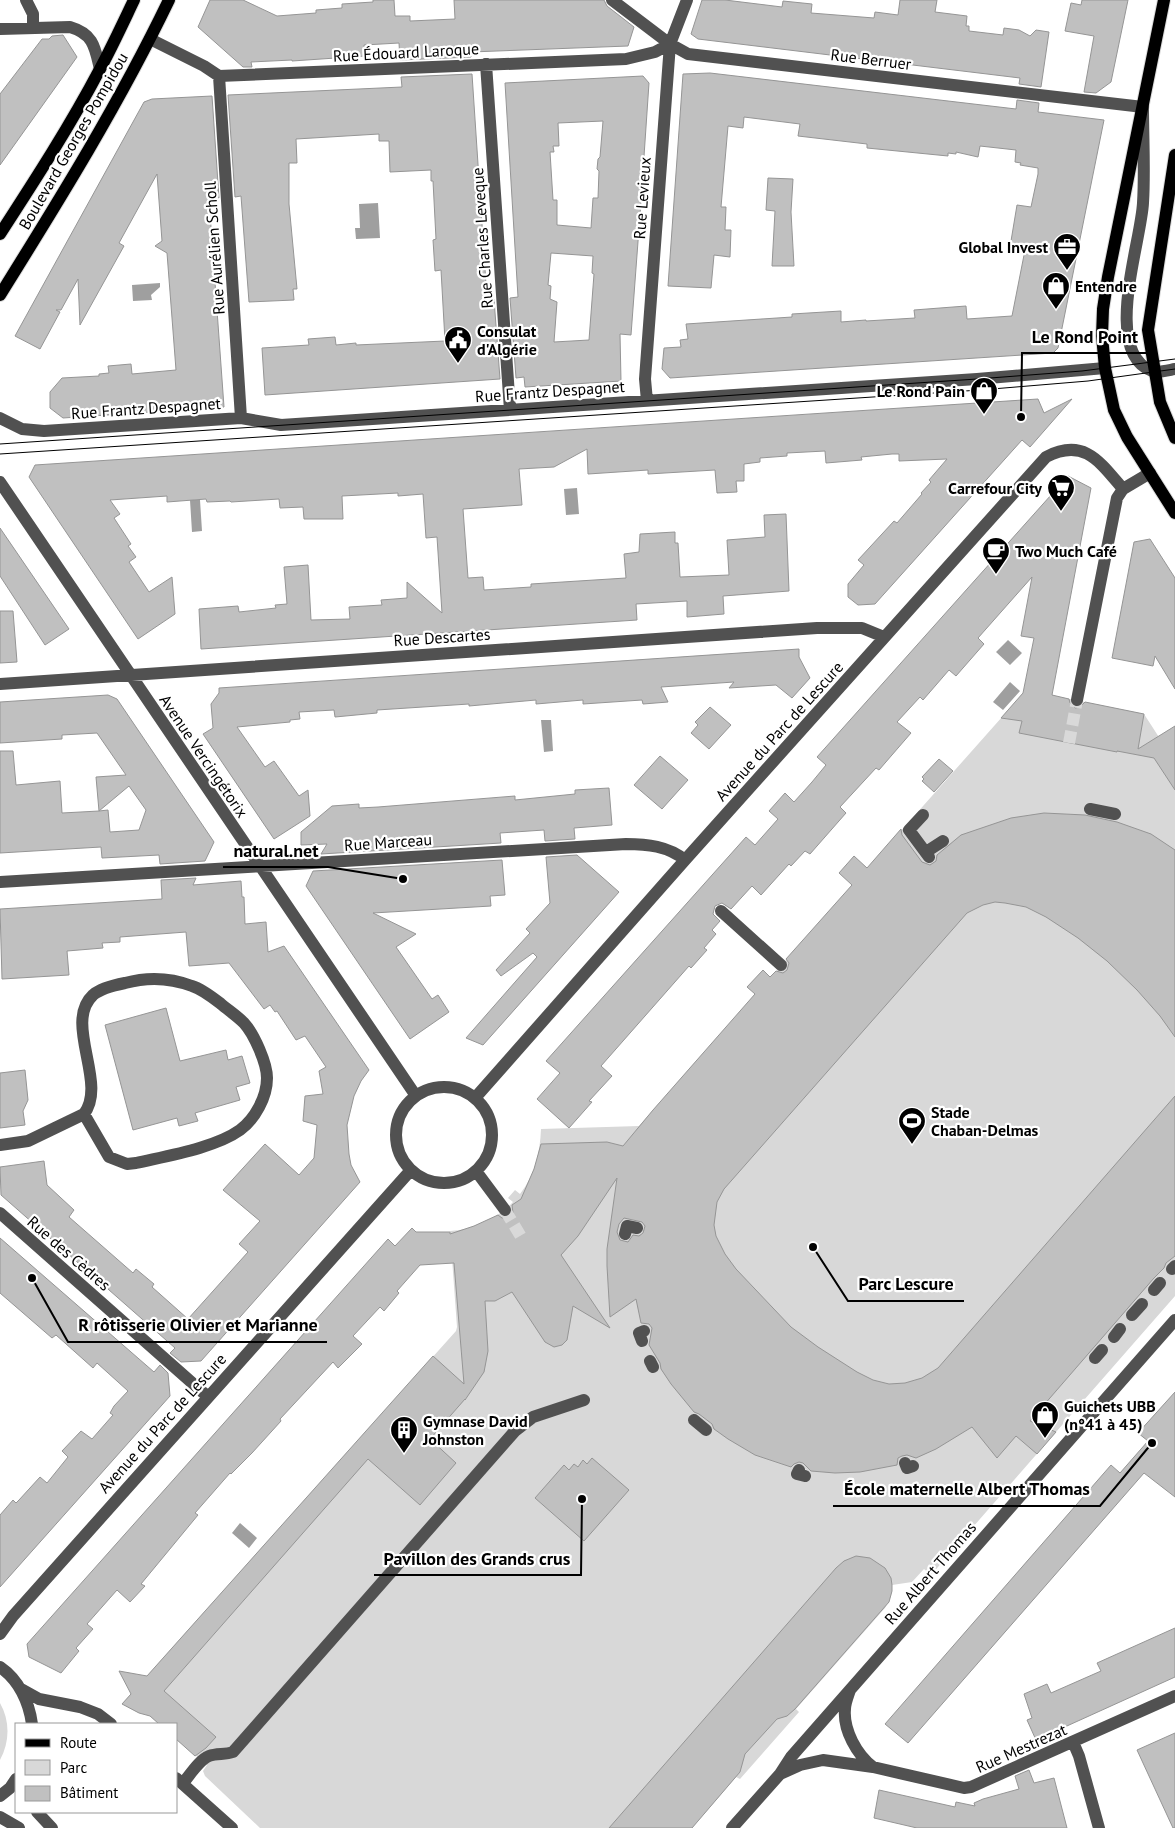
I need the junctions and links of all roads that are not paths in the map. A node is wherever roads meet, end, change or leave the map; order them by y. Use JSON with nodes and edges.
{"nodes":[{"id":1,"x":26,"y":0,"type":"edge"},
{"id":2,"x":134,"y":0,"type":"edge"},
{"id":3,"x":169,"y":0,"type":"edge"},
{"id":4,"x":612,"y":0,"type":"edge"},
{"id":5,"x":686,"y":0,"type":"edge"},
{"id":6,"x":1164,"y":0,"type":"edge"},
{"id":7,"x":33,"y":28,"type":"junction"},
{"id":8,"x":0,"y":29,"type":"edge"},
{"id":9,"x":150,"y":39,"type":"junction"},
{"id":10,"x":670,"y":44,"type":"junction"},
{"id":11,"x":486,"y":64,"type":"junction"},
{"id":12,"x":100,"y":70,"type":"junction"},
{"id":13,"x":220,"y":76,"type":"junction"},
{"id":14,"x":1143,"y":107,"type":"junction"},
{"id":15,"x":1175,"y":155,"type":"edge"},
{"id":16,"x":0,"y":234,"type":"edge"},
{"id":17,"x":0,"y":295,"type":"edge"},
{"id":18,"x":1105,"y":368,"type":"junction"},
{"id":19,"x":1175,"y":368,"type":"edge"},
{"id":20,"x":1154,"y":372,"type":"junction"},
{"id":21,"x":647,"y":400,"type":"junction"},
{"id":22,"x":510,"y":410,"type":"junction"},
{"id":23,"x":0,"y":418,"type":"edge"},
{"id":24,"x":241,"y":418,"type":"junction"},
{"id":25,"x":1175,"y":438,"type":"edge"},
{"id":26,"x":1150,"y":473,"type":"junction"},
{"id":27,"x":0,"y":482,"type":"edge"},
{"id":28,"x":1123,"y":488,"type":"junction"},
{"id":29,"x":1175,"y":513,"type":"edge"},
{"id":30,"x":884,"y":637,"type":"junction"},
{"id":31,"x":130,"y":675,"type":"junction"},
{"id":32,"x":0,"y":684,"type":"edge"},
{"id":33,"x":1077,"y":700,"type":"tunnel mouth"},
{"id":34,"x":923,"y":815,"type":"dead end"},
{"id":35,"x":943,"y":841,"type":"dead end"},
{"id":36,"x":685,"y":860,"type":"junction"},
{"id":37,"x":259,"y":866,"type":"junction"},
{"id":38,"x":0,"y":882,"type":"edge"},
{"id":39,"x":758,"y":944,"type":"dead end"},
{"id":40,"x":779,"y":963,"type":"dead end"},
{"id":41,"x":416,"y":1096,"type":"junction"},
{"id":42,"x":475,"y":1098,"type":"junction"},
{"id":43,"x":84,"y":1114,"type":"junction"},
{"id":44,"x":0,"y":1145,"type":"edge"},
{"id":45,"x":411,"y":1170,"type":"junction"},
{"id":46,"x":476,"y":1171,"type":"junction"},
{"id":47,"x":505,"y":1210,"type":"tunnel mouth"},
{"id":48,"x":0,"y":1213,"type":"edge"},
{"id":49,"x":637,"y":1228,"type":"dead end"},
{"id":50,"x":625,"y":1234,"type":"dead end"},
{"id":51,"x":1175,"y":1320,"type":"edge"},
{"id":52,"x":208,"y":1396,"type":"junction"},
{"id":53,"x":584,"y":1400,"type":"dead end"},
{"id":54,"x":0,"y":1634,"type":"edge"},
{"id":55,"x":0,"y":1667,"type":"edge"},
{"id":56,"x":850,"y":1688,"type":"junction"},
{"id":57,"x":21,"y":1689,"type":"junction"},
{"id":58,"x":1175,"y":1696,"type":"edge"},
{"id":59,"x":32,"y":1723,"type":"edge"},
{"id":60,"x":110,"y":1723,"type":"edge"},
{"id":61,"x":1073,"y":1742,"type":"junction"},
{"id":62,"x":873,"y":1767,"type":"junction"},
{"id":63,"x":780,"y":1774,"type":"junction"},
{"id":64,"x":15,"y":1780,"type":"edge"},
{"id":65,"x":179,"y":1781,"type":"edge"},
{"id":66,"x":0,"y":1796,"type":"edge"},
{"id":67,"x":36,"y":1813,"type":"edge"},
{"id":68,"x":37,"y":1813,"type":"edge"},
{"id":69,"x":41,"y":1828,"type":"edge"},
{"id":70,"x":52,"y":1828,"type":"edge"},
{"id":71,"x":232,"y":1828,"type":"edge"},
{"id":72,"x":732,"y":1828,"type":"edge"},
{"id":73,"x":1099,"y":1828,"type":"edge"}],
"edges":[{"from":1,"to":7,"type":"street"},
{"from":2,"to":12,"type":"main road","name":"Boulevard Georges Pompidou"},
{"from":3,"to":9,"type":"main road","name":"Boulevard Georges Pompidou"},
{"from":4,"to":10,"type":"street","name":"Rue Berruer"},
{"from":5,"to":10,"type":"street","name":"Rue Levieux"},
{"from":6,"to":14,"type":"main road"},
{"from":7,"to":8,"type":"street"},
{"from":7,"to":12,"type":"street"},
{"from":9,"to":13,"type":"street"},
{"from":9,"to":17,"type":"main road","name":"Boulevard Georges Pompidou"},
{"from":10,"to":11,"type":"street","name":"Rue Édouard Laroque"},
{"from":10,"to":14,"type":"street","name":"Rue Berruer"},
{"from":10,"to":21,"type":"street","name":"Rue Levieux"},
{"from":11,"to":13,"type":"street","name":"Rue Édouard Laroque"},
{"from":11,"to":22,"type":"street","name":"Rue Charles Leveque"},
{"from":12,"to":16,"type":"main road","name":"Boulevard Georges Pompidou"},
{"from":13,"to":24,"type":"street","name":"Rue Aurélien Scholl"},
{"from":14,"to":18,"type":"main road"},
{"from":14,"to":20,"type":"street"},
{"from":15,"to":20,"type":"main road"},
{"from":18,"to":21,"type":"street","name":"Rue Frantz Despagnet"},
{"from":18,"to":26,"type":"main road"},
{"from":19,"to":20,"type":"street"},
{"from":20,"to":25,"type":"main road"},
{"from":21,"to":22,"type":"street","name":"Rue Frantz Despagnet"},
{"from":22,"to":24,"type":"street","name":"Rue Frantz Despagnet"},
{"from":23,"to":24,"type":"street","name":"Rue Frantz Despagnet"},
{"from":26,"to":28,"type":"street"},
{"from":26,"to":29,"type":"main road"},
{"from":27,"to":31,"type":"street","name":"Avenue Vercingétorix"},
{"from":28,"to":30,"type":"street","name":"Avenue du Parc de Lescure"},
{"from":28,"to":33,"type":"street"},
{"from":30,"to":31,"type":"street","name":"Rue Descartes"},
{"from":30,"to":36,"type":"street","name":"Avenue du Parc de Lescure"},
{"from":31,"to":32,"type":"street","name":"Rue Descartes"},
{"from":31,"to":37,"type":"street","name":"Avenue Vercingétorix"},
{"from":34,"to":35,"type":"street"},
{"from":36,"to":37,"type":"street","name":"Rue Marceau"},
{"from":36,"to":42,"type":"street","name":"Avenue du Parc de Lescure"},
{"from":37,"to":38,"type":"street","name":"Rue Marceau"},
{"from":37,"to":41,"type":"street","name":"Avenue Vercingétorix"},
{"from":39,"to":40,"type":"street"},
{"from":41,"to":42,"type":"street"},
{"from":41,"to":45,"type":"street"},
{"from":42,"to":46,"type":"street"},
{"from":43,"to":43,"type":"street"},
{"from":43,"to":44,"type":"street"},
{"from":45,"to":46,"type":"street"},
{"from":45,"to":52,"type":"street","name":"Avenue du Parc de Lescure"},
{"from":46,"to":47,"type":"street"},
{"from":48,"to":52,"type":"street","name":"Rue des Cèdres"},
{"from":49,"to":50,"type":"street"},
{"from":51,"to":56,"type":"street","name":"Rue Albert Thomas"},
{"from":52,"to":54,"type":"street","name":"Avenue du Parc de Lescure"},
{"from":53,"to":65,"type":"street"},
{"from":55,"to":57,"type":"street"},
{"from":56,"to":62,"type":"street"},
{"from":56,"to":63,"type":"street","name":"Rue Albert Thomas"},
{"from":57,"to":59,"type":"street"},
{"from":57,"to":60,"type":"street"},
{"from":58,"to":61,"type":"street","name":"Rue Mestrezat"},
{"from":61,"to":62,"type":"street","name":"Rue Mestrezat"},
{"from":61,"to":73,"type":"street"},
{"from":62,"to":63,"type":"street","name":"Rue Mestrezat"},
{"from":63,"to":72,"type":"street","name":"Rue Albert Thomas"},
{"from":64,"to":66,"type":"street"},
{"from":65,"to":71,"type":"street"},
{"from":67,"to":69,"type":"street"},
{"from":68,"to":70,"type":"street"}]}
